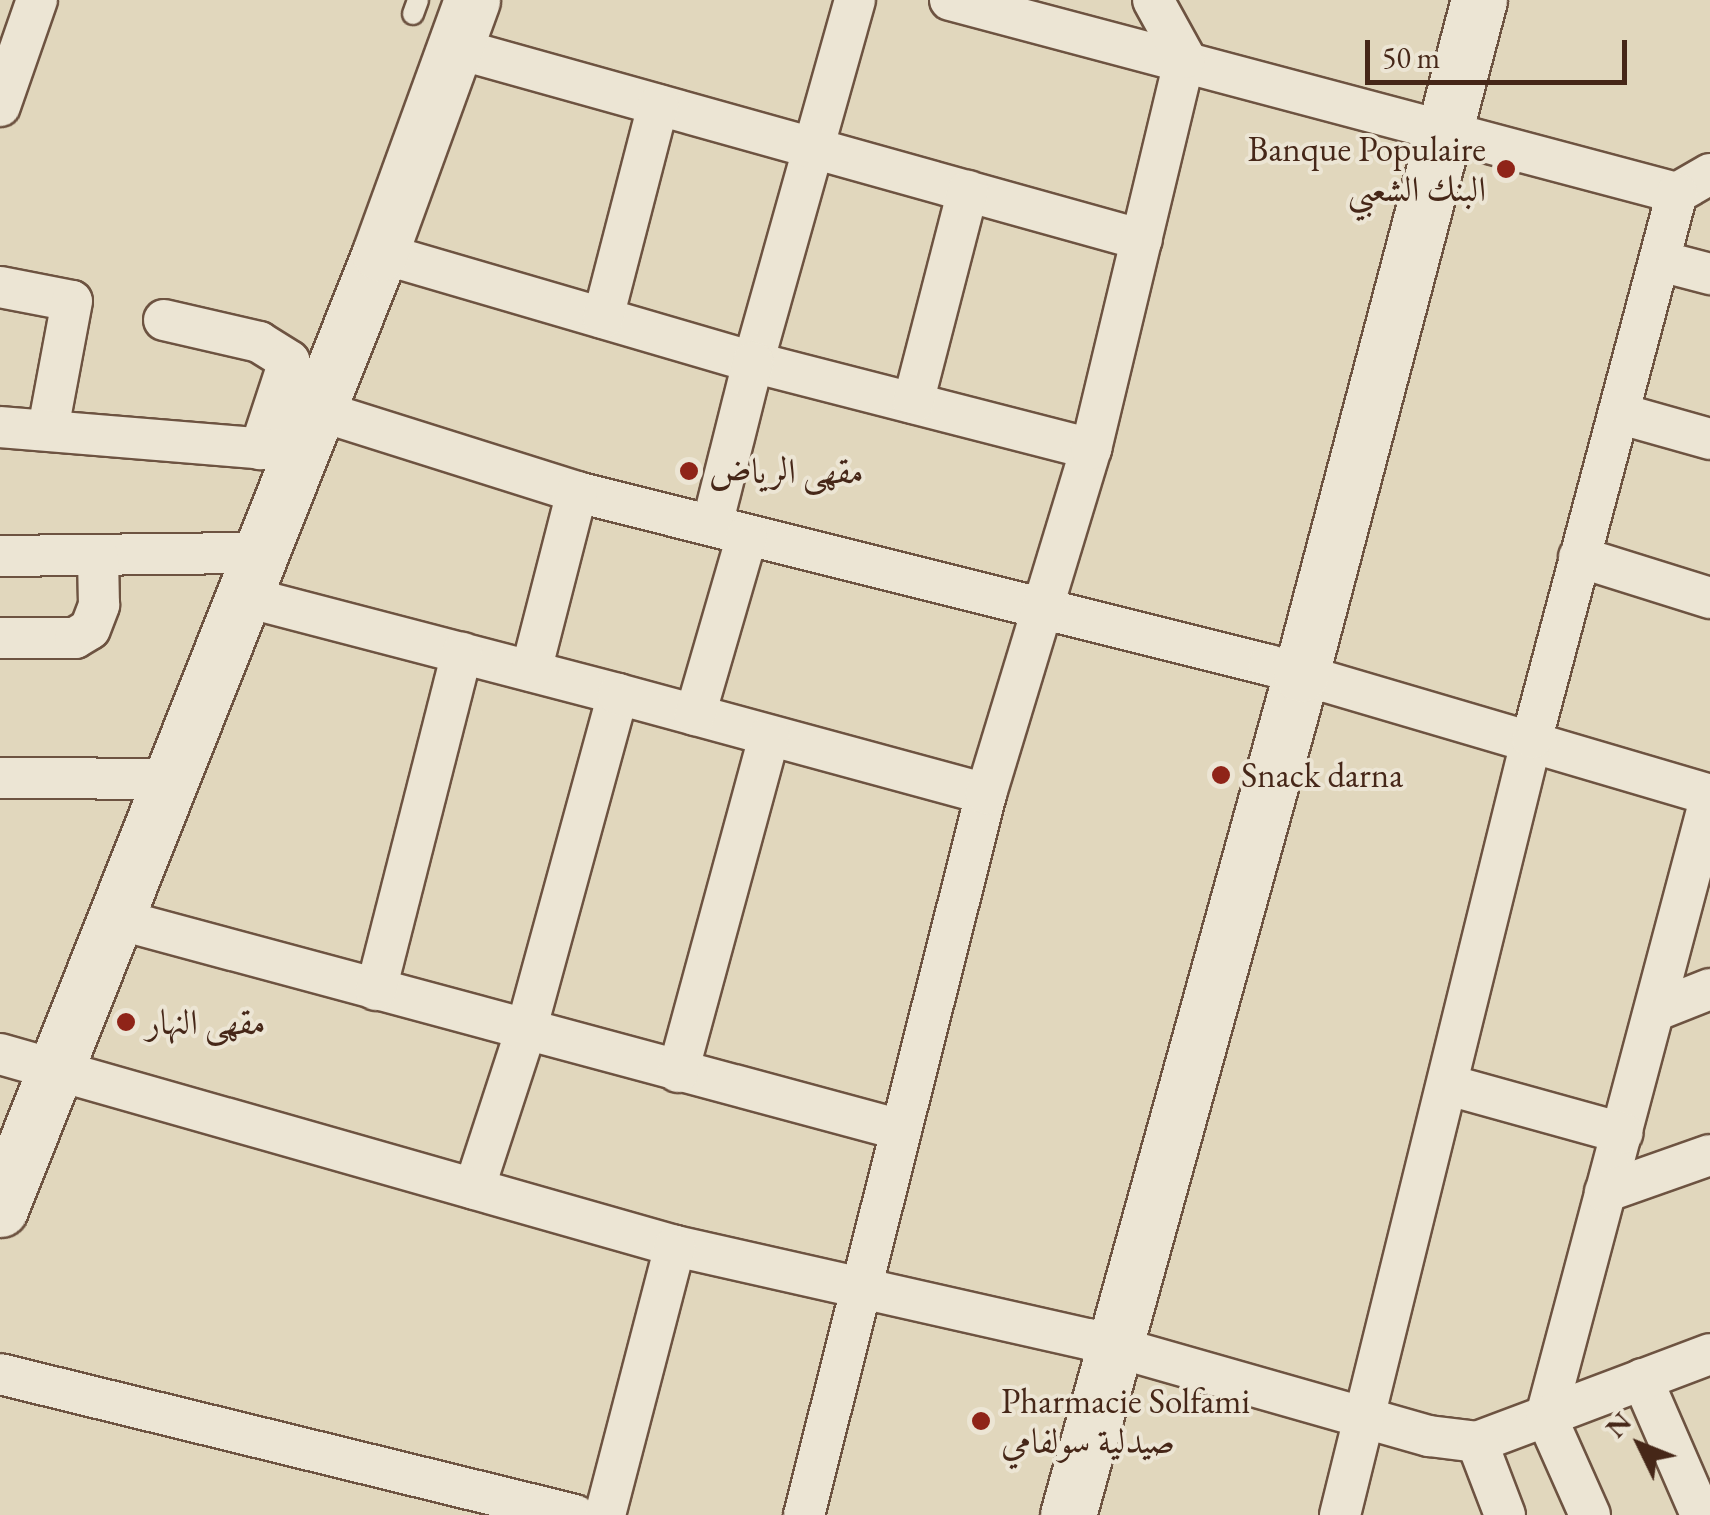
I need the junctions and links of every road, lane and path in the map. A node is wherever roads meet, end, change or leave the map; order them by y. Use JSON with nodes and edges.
{"nodes":[{"id":1,"x":37,"y":0,"type":"edge"},
{"id":2,"x":855,"y":0,"type":"edge"},
{"id":3,"x":950,"y":0,"type":"edge"},
{"id":4,"x":1153,"y":0,"type":"edge"},
{"id":5,"x":1444,"y":0,"type":"edge"},
{"id":6,"x":1478,"y":0,"type":"edge"},
{"id":7,"x":463,"y":24,"type":"edge"},
{"id":8,"x":1185,"y":58,"type":"junction"},
{"id":9,"x":658,"y":105,"type":"junction"},
{"id":10,"x":0,"y":106,"type":"edge"},
{"id":11,"x":1430,"y":129,"type":"junction"},
{"id":12,"x":815,"y":148,"type":"junction"},
{"id":13,"x":1693,"y":184,"type":"edge"},
{"id":14,"x":968,"y":191,"type":"junction"},
{"id":15,"x":1142,"y":240,"type":"junction"},
{"id":16,"x":380,"y":253,"type":"junction"},
{"id":17,"x":1660,"y":260,"type":"junction"},
{"id":18,"x":1710,"y":274,"type":"edge"},
{"id":19,"x":0,"y":287,"type":"edge"},
{"id":20,"x":603,"y":318,"type":"junction"},
{"id":21,"x":164,"y":320,"type":"dead end"},
{"id":22,"x":753,"y":362,"type":"junction"},
{"id":23,"x":913,"y":403,"type":"junction"},
{"id":24,"x":1621,"y":414,"type":"junction"},
{"id":25,"x":0,"y":427,"type":"edge"},
{"id":26,"x":48,"y":430,"type":"junction"},
{"id":27,"x":293,"y":437,"type":"junction"},
{"id":28,"x":1710,"y":439,"type":"edge"},
{"id":29,"x":1091,"y":449,"type":"junction"},
{"id":30,"x":577,"y":492,"type":"junction"},
{"id":31,"x":729,"y":530,"type":"junction"},
{"id":32,"x":0,"y":556,"type":"edge"},
{"id":33,"x":98,"y":556,"type":"junction"},
{"id":34,"x":1579,"y":557,"type":"junction"},
{"id":35,"x":250,"y":575,"type":"junction"},
{"id":36,"x":1710,"y":598,"type":"edge"},
{"id":37,"x":1044,"y":612,"type":"junction"},
{"id":38,"x":0,"y":638,"type":"edge"},
{"id":39,"x":462,"y":653,"type":"junction"},
{"id":40,"x":1285,"y":670,"type":"junction"},
{"id":41,"x":531,"y":671,"type":"junction"},
{"id":42,"x":618,"y":694,"type":"junction"},
{"id":43,"x":696,"y":716,"type":"junction"},
{"id":44,"x":769,"y":736,"type":"junction"},
{"id":45,"x":1532,"y":738,"type":"junction"},
{"id":46,"x":0,"y":778,"type":"edge"},
{"id":47,"x":174,"y":779,"type":"junction"},
{"id":48,"x":986,"y":794,"type":"junction"},
{"id":49,"x":1710,"y":797,"type":"edge"},
{"id":50,"x":117,"y":919,"type":"junction"},
{"id":51,"x":376,"y":990,"type":"junction"},
{"id":52,"x":1710,"y":990,"type":"edge"},
{"id":53,"x":1657,"y":1010,"type":"junction"},
{"id":54,"x":526,"y":1030,"type":"junction"},
{"id":55,"x":0,"y":1054,"type":"edge"},
{"id":56,"x":60,"y":1070,"type":"junction"},
{"id":57,"x":678,"y":1072,"type":"junction"},
{"id":58,"x":1448,"y":1085,"type":"junction"},
{"id":59,"x":901,"y":1130,"type":"junction"},
{"id":60,"x":1622,"y":1133,"type":"junction"},
{"id":61,"x":1710,"y":1156,"type":"edge"},
{"id":62,"x":474,"y":1189,"type":"junction"},
{"id":63,"x":1605,"y":1192,"type":"junction"},
{"id":64,"x":3,"y":1195,"type":"edge"},
{"id":65,"x":674,"y":1246,"type":"junction"},
{"id":66,"x":862,"y":1289,"type":"junction"},
{"id":67,"x":1100,"y":1342,"type":"junction"},
{"id":68,"x":1710,"y":1354,"type":"edge"},
{"id":69,"x":0,"y":1374,"type":"edge"},
{"id":70,"x":1642,"y":1378,"type":"junction"},
{"id":71,"x":1364,"y":1414,"type":"junction"},
{"id":72,"x":1546,"y":1416,"type":"junction"},
{"id":73,"x":1477,"y":1442,"type":"junction"},
{"id":74,"x":575,"y":1515,"type":"edge"},
{"id":75,"x":605,"y":1515,"type":"edge"},
{"id":76,"x":804,"y":1515,"type":"edge"},
{"id":77,"x":1041,"y":1515,"type":"edge"},
{"id":78,"x":1068,"y":1515,"type":"edge"},
{"id":79,"x":1340,"y":1515,"type":"edge"},
{"id":80,"x":1505,"y":1515,"type":"edge"},
{"id":81,"x":1590,"y":1515,"type":"edge"},
{"id":82,"x":1701,"y":1515,"type":"edge"}],
"edges":[{"from":1,"to":10,"type":"street"},
{"from":2,"to":12,"type":"street"},
{"from":3,"to":8,"type":"street"},
{"from":4,"to":8,"type":"street"},
{"from":5,"to":11,"type":"street"},
{"from":6,"to":11,"type":"street"},
{"from":7,"to":9,"type":"street"},
{"from":7,"to":16,"type":"street"},
{"from":8,"to":11,"type":"street"},
{"from":8,"to":15,"type":"street"},
{"from":9,"to":12,"type":"street"},
{"from":9,"to":20,"type":"street"},
{"from":11,"to":13,"type":"street"},
{"from":11,"to":40,"type":"street"},
{"from":12,"to":14,"type":"street"},
{"from":12,"to":22,"type":"street"},
{"from":13,"to":17,"type":"street"},
{"from":14,"to":15,"type":"street"},
{"from":14,"to":23,"type":"street"},
{"from":15,"to":29,"type":"street"},
{"from":16,"to":20,"type":"street"},
{"from":16,"to":27,"type":"street"},
{"from":17,"to":18,"type":"street"},
{"from":17,"to":24,"type":"street"},
{"from":19,"to":26,"type":"street"},
{"from":20,"to":22,"type":"street"},
{"from":21,"to":27,"type":"street"},
{"from":22,"to":23,"type":"street"},
{"from":22,"to":31,"type":"street"},
{"from":23,"to":29,"type":"street"},
{"from":24,"to":28,"type":"street"},
{"from":24,"to":34,"type":"street"},
{"from":25,"to":26,"type":"street"},
{"from":26,"to":27,"type":"street"},
{"from":27,"to":30,"type":"street"},
{"from":27,"to":35,"type":"street"},
{"from":29,"to":37,"type":"street"},
{"from":30,"to":31,"type":"street"},
{"from":30,"to":41,"type":"street"},
{"from":31,"to":37,"type":"street"},
{"from":31,"to":43,"type":"street"},
{"from":32,"to":33,"type":"street"},
{"from":33,"to":35,"type":"street"},
{"from":33,"to":38,"type":"street"},
{"from":34,"to":36,"type":"street"},
{"from":34,"to":45,"type":"street"},
{"from":35,"to":39,"type":"street"},
{"from":35,"to":47,"type":"street"},
{"from":37,"to":40,"type":"street"},
{"from":37,"to":48,"type":"street"},
{"from":39,"to":41,"type":"street"},
{"from":39,"to":51,"type":"street"},
{"from":40,"to":45,"type":"street"},
{"from":40,"to":67,"type":"street"},
{"from":41,"to":42,"type":"street"},
{"from":42,"to":43,"type":"street"},
{"from":42,"to":54,"type":"street"},
{"from":43,"to":44,"type":"street"},
{"from":44,"to":48,"type":"street"},
{"from":44,"to":57,"type":"street"},
{"from":45,"to":49,"type":"street"},
{"from":45,"to":58,"type":"street"},
{"from":46,"to":47,"type":"street"},
{"from":47,"to":50,"type":"street"},
{"from":48,"to":59,"type":"street"},
{"from":49,"to":53,"type":"street"},
{"from":50,"to":51,"type":"street"},
{"from":50,"to":56,"type":"street"},
{"from":51,"to":54,"type":"street"},
{"from":52,"to":53,"type":"street"},
{"from":53,"to":60,"type":"street"},
{"from":54,"to":57,"type":"street"},
{"from":54,"to":62,"type":"street"},
{"from":55,"to":56,"type":"street"},
{"from":56,"to":62,"type":"street"},
{"from":56,"to":64,"type":"street"},
{"from":57,"to":59,"type":"street"},
{"from":58,"to":60,"type":"street"},
{"from":58,"to":71,"type":"street"},
{"from":59,"to":66,"type":"street"},
{"from":60,"to":63,"type":"street"},
{"from":61,"to":63,"type":"street"},
{"from":62,"to":65,"type":"street"},
{"from":63,"to":72,"type":"street"},
{"from":65,"to":66,"type":"street"},
{"from":65,"to":75,"type":"street"},
{"from":66,"to":67,"type":"street"},
{"from":66,"to":76,"type":"street"},
{"from":67,"to":71,"type":"street"},
{"from":67,"to":77,"type":"street"},
{"from":67,"to":78,"type":"street"},
{"from":68,"to":70,"type":"street"},
{"from":69,"to":74,"type":"street"},
{"from":70,"to":72,"type":"street"},
{"from":70,"to":82,"type":"street"},
{"from":71,"to":73,"type":"street"},
{"from":71,"to":79,"type":"street"},
{"from":72,"to":73,"type":"street"},
{"from":72,"to":81,"type":"street"},
{"from":73,"to":80,"type":"street"}]}
